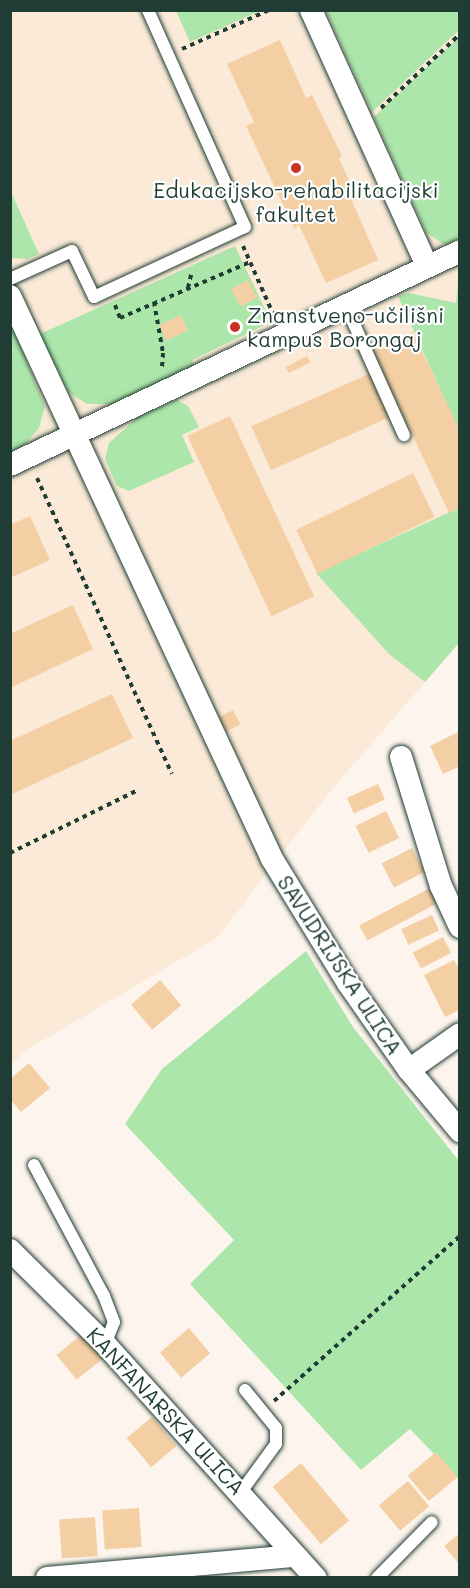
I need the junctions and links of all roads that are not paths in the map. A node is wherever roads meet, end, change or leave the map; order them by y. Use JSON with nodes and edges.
{"nodes":[{"id":1,"x":148,"y":10,"type":"edge"},
{"id":2,"x":311,"y":10,"type":"edge"},
{"id":3,"x":459,"y":251,"type":"edge"},
{"id":4,"x":427,"y":266,"type":"junction"},
{"id":5,"x":10,"y":279,"type":"edge"},
{"id":6,"x":10,"y":296,"type":"edge"},
{"id":7,"x":345,"y":304,"type":"junction"},
{"id":8,"x":76,"y":435,"type":"junction"},
{"id":9,"x":404,"y":435,"type":"dead end"},
{"id":10,"x":22,"y":467,"type":"edge"},
{"id":11,"x":401,"y":757,"type":"dead end"},
{"id":12,"x":459,"y":927,"type":"edge"},
{"id":13,"x":459,"y":1034,"type":"edge"},
{"id":14,"x":409,"y":1070,"type":"junction"},
{"id":15,"x":459,"y":1131,"type":"edge"},
{"id":16,"x":34,"y":1166,"type":"dead end"},
{"id":17,"x":10,"y":1250,"type":"edge"},
{"id":18,"x":105,"y":1344,"type":"junction"},
{"id":19,"x":245,"y":1390,"type":"dead end"},
{"id":20,"x":241,"y":1492,"type":"junction"},
{"id":21,"x":432,"y":1522,"type":"dead end"},
{"id":22,"x":295,"y":1556,"type":"junction"},
{"id":23,"x":243,"y":1570,"type":"edge"},
{"id":24,"x":177,"y":1572,"type":"edge"},
{"id":25,"x":47,"y":1578,"type":"edge"},
{"id":26,"x":316,"y":1578,"type":"edge"},
{"id":27,"x":377,"y":1578,"type":"edge"}],
"edges":[{"from":1,"to":5,"type":"lane"},
{"from":2,"to":4,"type":"street"},
{"from":3,"to":4,"type":"street"},
{"from":4,"to":7,"type":"street"},
{"from":6,"to":8,"type":"street","name":"SAVUDRIJSKA ULICA"},
{"from":7,"to":8,"type":"street"},
{"from":7,"to":9,"type":"lane"},
{"from":8,"to":10,"type":"street"},
{"from":8,"to":14,"type":"street","name":"SAVUDRIJSKA ULICA"},
{"from":11,"to":12,"type":"street"},
{"from":13,"to":14,"type":"street","name":"SAVUDRIJSKA ULICA"},
{"from":14,"to":15,"type":"street","name":"SAVUDRIJSKA ULICA"},
{"from":16,"to":18,"type":"lane"},
{"from":17,"to":18,"type":"street","name":"KANFANARSKA ULICA"},
{"from":18,"to":20,"type":"street","name":"KANFANARSKA ULICA"},
{"from":19,"to":20,"type":"lane"},
{"from":20,"to":22,"type":"street","name":"KANFANARSKA ULICA"},
{"from":21,"to":27,"type":"lane"},
{"from":22,"to":23,"type":"street"},
{"from":22,"to":26,"type":"street","name":"KANFANARSKA ULICA"},
{"from":23,"to":24,"type":"street"},
{"from":24,"to":25,"type":"street"}]}
